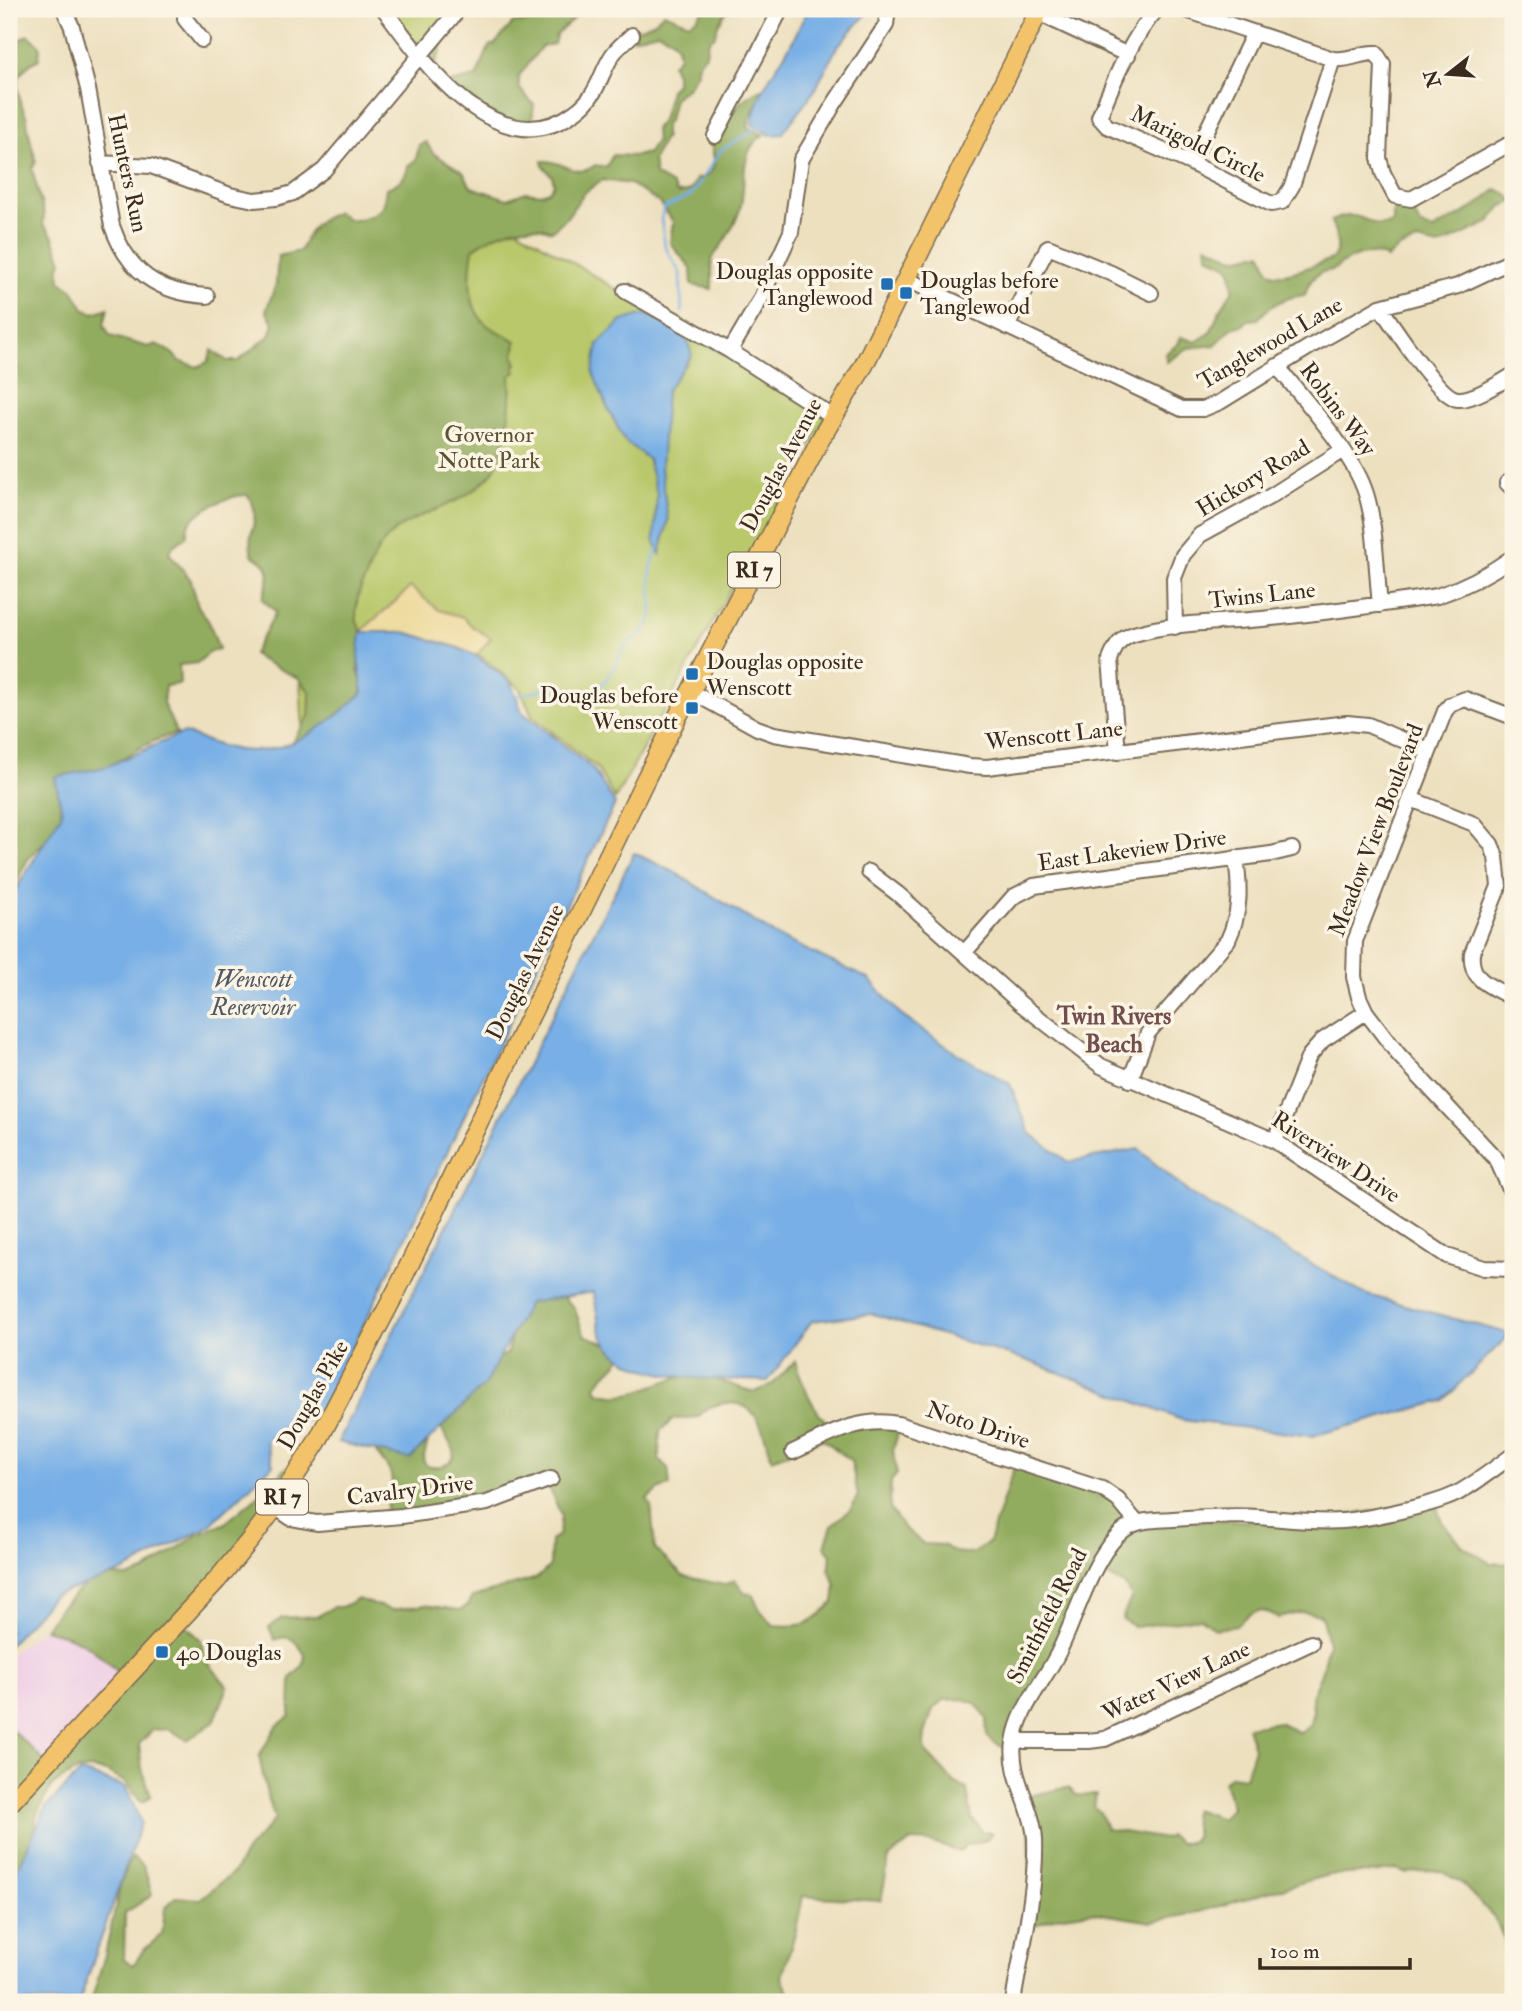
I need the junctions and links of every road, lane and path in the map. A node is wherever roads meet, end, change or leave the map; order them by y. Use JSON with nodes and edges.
{"nodes":[{"id":1,"x":64,"y":9,"type":"edge"},
{"id":2,"x":185,"y":9,"type":"edge"},
{"id":3,"x":384,"y":9,"type":"edge"},
{"id":4,"x":459,"y":9,"type":"edge"},
{"id":5,"x":781,"y":9,"type":"edge"},
{"id":6,"x":888,"y":9,"type":"edge"},
{"id":7,"x":1157,"y":9,"type":"edge"},
{"id":8,"x":1182,"y":9,"type":"edge"},
{"id":9,"x":1039,"y":11,"type":"edge"},
{"id":10,"x":1254,"y":33,"type":"junction"},
{"id":11,"x":632,"y":35,"type":"dead end"},
{"id":12,"x":202,"y":40,"type":"dead end"},
{"id":13,"x":1128,"y":55,"type":"junction"},
{"id":14,"x":420,"y":57,"type":"junction"},
{"id":15,"x":1333,"y":59,"type":"junction"},
{"id":16,"x":715,"y":136,"type":"dead end"},
{"id":17,"x":1513,"y":142,"type":"edge"},
{"id":18,"x":100,"y":163,"type":"junction"},
{"id":19,"x":1191,"y":163,"type":"junction"},
{"id":20,"x":1507,"y":262,"type":"dead end"},
{"id":21,"x":906,"y":279,"type":"junction"},
{"id":22,"x":625,"y":291,"type":"dead end"},
{"id":23,"x":1152,"y":293,"type":"dead end"},
{"id":24,"x":207,"y":296,"type":"dead end"},
{"id":25,"x":1380,"y":307,"type":"junction"},
{"id":26,"x":1007,"y":327,"type":"junction"},
{"id":27,"x":730,"y":351,"type":"junction"},
{"id":28,"x":1277,"y":366,"type":"junction"},
{"id":29,"x":1513,"y":375,"type":"edge"},
{"id":30,"x":833,"y":417,"type":"junction"},
{"id":31,"x":1343,"y":450,"type":"junction"},
{"id":32,"x":1513,"y":557,"type":"edge"},
{"id":33,"x":1380,"y":605,"type":"junction"},
{"id":34,"x":1175,"y":627,"type":"junction"},
{"id":35,"x":692,"y":692,"type":"junction"},
{"id":36,"x":1513,"y":717,"type":"edge"},
{"id":37,"x":1428,"y":751,"type":"junction"},
{"id":38,"x":1118,"y":752,"type":"junction"},
{"id":39,"x":1411,"y":799,"type":"junction"},
{"id":40,"x":1292,"y":849,"type":"dead end"},
{"id":41,"x":1236,"y":858,"type":"junction"},
{"id":42,"x":869,"y":872,"type":"dead end"},
{"id":43,"x":964,"y":953,"type":"junction"},
{"id":44,"x":1513,"y":998,"type":"edge"},
{"id":45,"x":1366,"y":1012,"type":"junction"},
{"id":46,"x":1130,"y":1080,"type":"junction"},
{"id":47,"x":473,"y":1134,"type":"joint"},
{"id":48,"x":1275,"y":1141,"type":"junction"},
{"id":49,"x":1513,"y":1196,"type":"edge"},
{"id":50,"x":1513,"y":1269,"type":"edge"},
{"id":51,"x":793,"y":1452,"type":"dead end"},
{"id":52,"x":1513,"y":1455,"type":"edge"},
{"id":53,"x":551,"y":1479,"type":"dead end"},
{"id":54,"x":275,"y":1507,"type":"junction"},
{"id":55,"x":1137,"y":1523,"type":"junction"},
{"id":56,"x":1311,"y":1643,"type":"dead end"},
{"id":57,"x":1014,"y":1741,"type":"junction"},
{"id":58,"x":9,"y":1804,"type":"edge"},
{"id":59,"x":1013,"y":2002,"type":"edge"}],
"edges":[{"from":1,"to":18,"type":"street","name":"Hunters Run"},
{"from":2,"to":12,"type":"street"},
{"from":3,"to":14,"type":"street"},
{"from":4,"to":14,"type":"street"},
{"from":5,"to":16,"type":"street"},
{"from":6,"to":27,"type":"street"},
{"from":7,"to":13,"type":"street"},
{"from":8,"to":10,"type":"street"},
{"from":9,"to":13,"type":"street"},
{"from":9,"to":21,"type":"main road","name":"Douglas Avenue","number":"RI 7"},
{"from":10,"to":15,"type":"street"},
{"from":10,"to":19,"type":"street"},
{"from":11,"to":14,"type":"street"},
{"from":13,"to":19,"type":"street","name":"Marigold Circle"},
{"from":14,"to":18,"type":"street"},
{"from":15,"to":17,"type":"street"},
{"from":15,"to":19,"type":"street","name":"Marigold Circle"},
{"from":18,"to":24,"type":"street","name":"Hunters Run"},
{"from":20,"to":25,"type":"street","name":"Tanglewood Lane"},
{"from":21,"to":26,"type":"street","name":"Tanglewood Lane"},
{"from":21,"to":30,"type":"main road","name":"Douglas Avenue","number":"RI 7"},
{"from":22,"to":27,"type":"street"},
{"from":23,"to":26,"type":"street"},
{"from":25,"to":28,"type":"street","name":"Tanglewood Lane"},
{"from":25,"to":29,"type":"street"},
{"from":26,"to":28,"type":"street","name":"Tanglewood Lane"},
{"from":27,"to":30,"type":"street"},
{"from":28,"to":31,"type":"street","name":"Robins Way"},
{"from":30,"to":35,"type":"main road","name":"Douglas Avenue","number":"RI 7"},
{"from":31,"to":33,"type":"street","name":"Robins Way"},
{"from":31,"to":34,"type":"street","name":"Hickory Road"},
{"from":32,"to":33,"type":"street","name":"Twins Lane"},
{"from":33,"to":34,"type":"street","name":"Twins Lane"},
{"from":34,"to":38,"type":"street","name":"Twins Lane"},
{"from":35,"to":38,"type":"street","name":"Wenscott Lane"},
{"from":35,"to":47,"type":"main road","name":"Douglas Avenue","number":"RI 7"},
{"from":36,"to":37,"type":"street","name":"Meadow View Boulevard"},
{"from":37,"to":38,"type":"street","name":"Wenscott Lane"},
{"from":37,"to":39,"type":"street","name":"Meadow View Boulevard"},
{"from":39,"to":44,"type":"street"},
{"from":39,"to":45,"type":"street","name":"Meadow View Boulevard"},
{"from":40,"to":41,"type":"street","name":"East Lakeview Drive"},
{"from":41,"to":43,"type":"street","name":"East Lakeview Drive"},
{"from":41,"to":46,"type":"street"},
{"from":42,"to":43,"type":"street","name":"Riverview Drive"},
{"from":43,"to":46,"type":"street","name":"Riverview Drive"},
{"from":45,"to":48,"type":"street"},
{"from":45,"to":49,"type":"street","name":"Meadow View Boulevard"},
{"from":46,"to":48,"type":"street","name":"Riverview Drive"},
{"from":47,"to":54,"type":"main road","name":"Douglas Pike","number":"RI 7"},
{"from":48,"to":50,"type":"street","name":"Riverview Drive"},
{"from":51,"to":55,"type":"street","name":"Noto Drive"},
{"from":52,"to":55,"type":"street"},
{"from":53,"to":54,"type":"street","name":"Cavalry Drive"},
{"from":54,"to":58,"type":"main road","name":"Douglas Pike","number":"RI 7"},
{"from":55,"to":57,"type":"street","name":"Smithfield Road"},
{"from":56,"to":57,"type":"street","name":"Water View Lane"},
{"from":57,"to":59,"type":"street","name":"Smithfield Road"}]}
